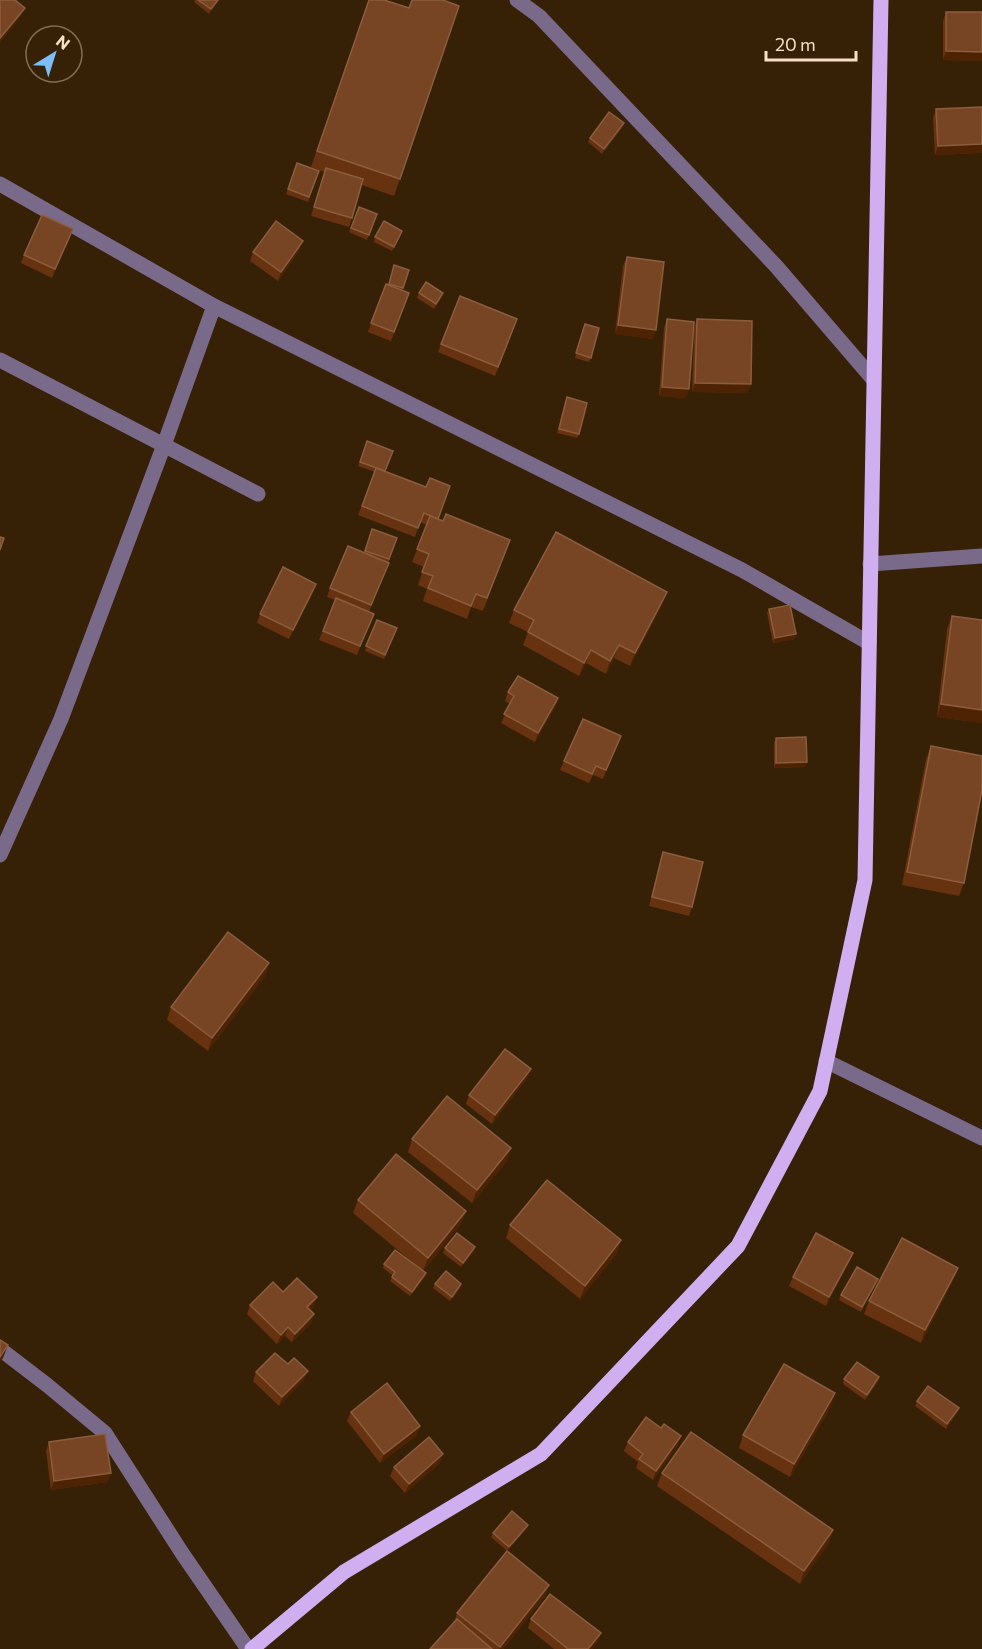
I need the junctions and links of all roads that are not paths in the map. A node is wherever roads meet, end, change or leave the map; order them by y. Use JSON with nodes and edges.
{"nodes":[{"id":1,"x":517,"y":0,"type":"edge"},
{"id":2,"x":881,"y":0,"type":"edge"},
{"id":3,"x":0,"y":184,"type":"edge"},
{"id":4,"x":214,"y":306,"type":"junction"},
{"id":5,"x":0,"y":360,"type":"edge"},
{"id":6,"x":873,"y":379,"type":"junction"},
{"id":7,"x":164,"y":445,"type":"junction"},
{"id":8,"x":258,"y":494,"type":"dead end"},
{"id":9,"x":982,"y":556,"type":"edge"},
{"id":10,"x":870,"y":564,"type":"junction"},
{"id":11,"x":869,"y":644,"type":"junction"},
{"id":12,"x":0,"y":855,"type":"edge"},
{"id":13,"x":826,"y":1061,"type":"junction"},
{"id":14,"x":982,"y":1138,"type":"edge"},
{"id":15,"x":0,"y":1349,"type":"edge"},
{"id":16,"x":250,"y":1649,"type":"edge"}],
"edges":[{"from":1,"to":6,"type":"street"},
{"from":2,"to":6,"type":"main road"},
{"from":3,"to":4,"type":"street"},
{"from":4,"to":7,"type":"street"},
{"from":4,"to":11,"type":"street"},
{"from":5,"to":7,"type":"street"},
{"from":6,"to":10,"type":"main road"},
{"from":7,"to":8,"type":"street"},
{"from":7,"to":12,"type":"street"},
{"from":9,"to":10,"type":"street"},
{"from":10,"to":11,"type":"main road"},
{"from":11,"to":13,"type":"main road"},
{"from":13,"to":14,"type":"street"},
{"from":13,"to":16,"type":"main road"},
{"from":15,"to":16,"type":"street"}]}
